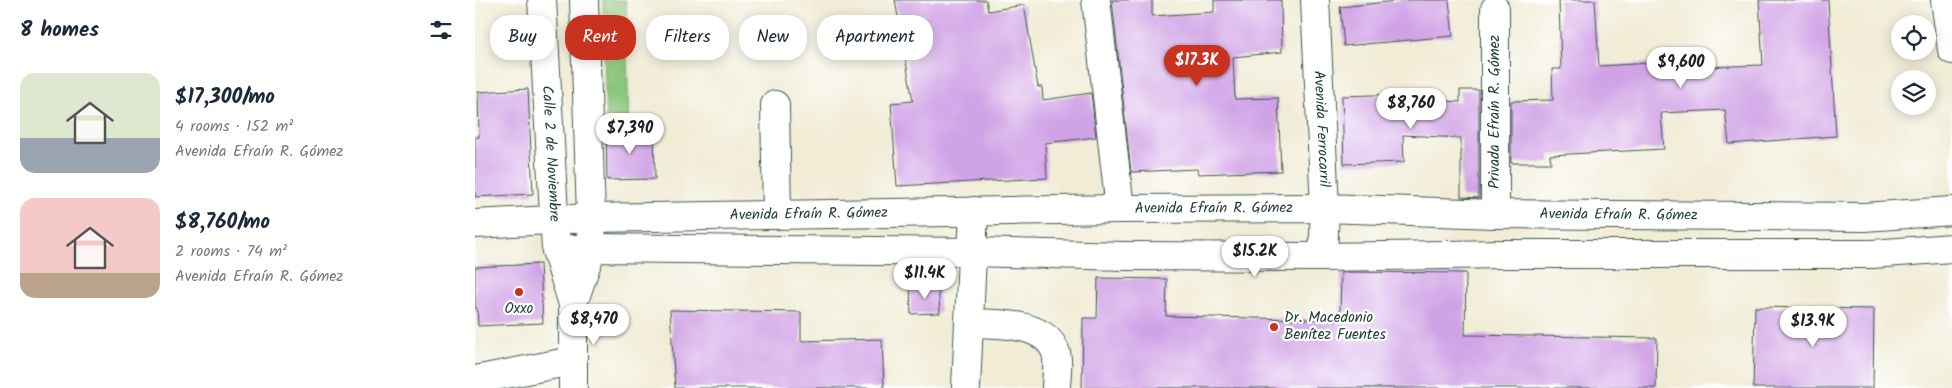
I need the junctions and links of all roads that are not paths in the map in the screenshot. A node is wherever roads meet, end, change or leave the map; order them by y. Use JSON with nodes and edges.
{"nodes":[{"id":1,"x":542,"y":0,"type":"edge"},
{"id":2,"x":584,"y":0,"type":"edge"},
{"id":3,"x":1096,"y":0,"type":"edge"},
{"id":4,"x":1315,"y":0,"type":"edge"},
{"id":5,"x":1945,"y":0,"type":"edge"},
{"id":6,"x":1495,"y":9,"type":"dead end"},
{"id":7,"x":1952,"y":50,"type":"edge"},
{"id":8,"x":775,"y":105,"type":"dead end"},
{"id":9,"x":1325,"y":208,"type":"junction"},
{"id":10,"x":1120,"y":209,"type":"junction"},
{"id":11,"x":974,"y":211,"type":"junction"},
{"id":12,"x":1952,"y":211,"type":"edge"},
{"id":13,"x":777,"y":214,"type":"junction"},
{"id":14,"x":1495,"y":214,"type":"junction"},
{"id":15,"x":591,"y":218,"type":"junction"},
{"id":16,"x":553,"y":220,"type":"junction"},
{"id":17,"x":475,"y":224,"type":"edge"},
{"id":18,"x":593,"y":248,"type":"junction"},
{"id":19,"x":1952,"y":248,"type":"edge"},
{"id":20,"x":556,"y":250,"type":"junction"},
{"id":21,"x":971,"y":252,"type":"junction"},
{"id":22,"x":1323,"y":257,"type":"junction"},
{"id":23,"x":573,"y":304,"type":"junction"},
{"id":24,"x":969,"y":322,"type":"junction"},
{"id":25,"x":572,"y":361,"type":"junction"},
{"id":26,"x":475,"y":380,"type":"edge"},
{"id":27,"x":573,"y":388,"type":"edge"},
{"id":28,"x":966,"y":388,"type":"edge"},
{"id":29,"x":1056,"y":388,"type":"edge"}],
"edges":[{"from":1,"to":16,"type":"street","name":"Calle 2 de Noviembre"},
{"from":2,"to":15,"type":"street","name":"Calle 2 de Noviembre"},
{"from":3,"to":10,"type":"street"},
{"from":4,"to":9,"type":"street","name":"Avenida Ferrocarril"},
{"from":5,"to":7,"type":"street"},
{"from":6,"to":14,"type":"street","name":"Privada Efraín R. Gómez"},
{"from":8,"to":13,"type":"street"},
{"from":9,"to":10,"type":"street","name":"Avenida Efraín R. Gómez"},
{"from":9,"to":14,"type":"street","name":"Avenida Efraín R. Gómez"},
{"from":9,"to":22,"type":"street","name":"Avenida Ferrocarril"},
{"from":10,"to":11,"type":"street","name":"Avenida Efraín R. Gómez"},
{"from":11,"to":13,"type":"street","name":"Avenida Efraín R. Gómez"},
{"from":11,"to":21,"type":"street"},
{"from":12,"to":14,"type":"street","name":"Avenida Efraín R. Gómez"},
{"from":13,"to":15,"type":"street","name":"Avenida Efraín R. Gómez"},
{"from":15,"to":16,"type":"street","name":"Avenida Efraín R. Gómez"},
{"from":15,"to":18,"type":"street","name":"Calle 2 de Noviembre"},
{"from":16,"to":17,"type":"street","name":"Avenida Efraín R. Gómez"},
{"from":16,"to":20,"type":"street","name":"Calle 2 de Noviembre"},
{"from":18,"to":20,"type":"street"},
{"from":18,"to":21,"type":"street"},
{"from":18,"to":23,"type":"street","name":"Calle 2 de Noviembre"},
{"from":19,"to":22,"type":"street"},
{"from":20,"to":23,"type":"street","name":"Calle 2 de Noviembre"},
{"from":21,"to":22,"type":"street"},
{"from":21,"to":24,"type":"street"},
{"from":23,"to":25,"type":"street","name":"Calle 2 de Noviembre"},
{"from":24,"to":28,"type":"street"},
{"from":24,"to":29,"type":"street"},
{"from":25,"to":26,"type":"street"},
{"from":25,"to":27,"type":"street","name":"Calle 2 de Noviembre"}]}
